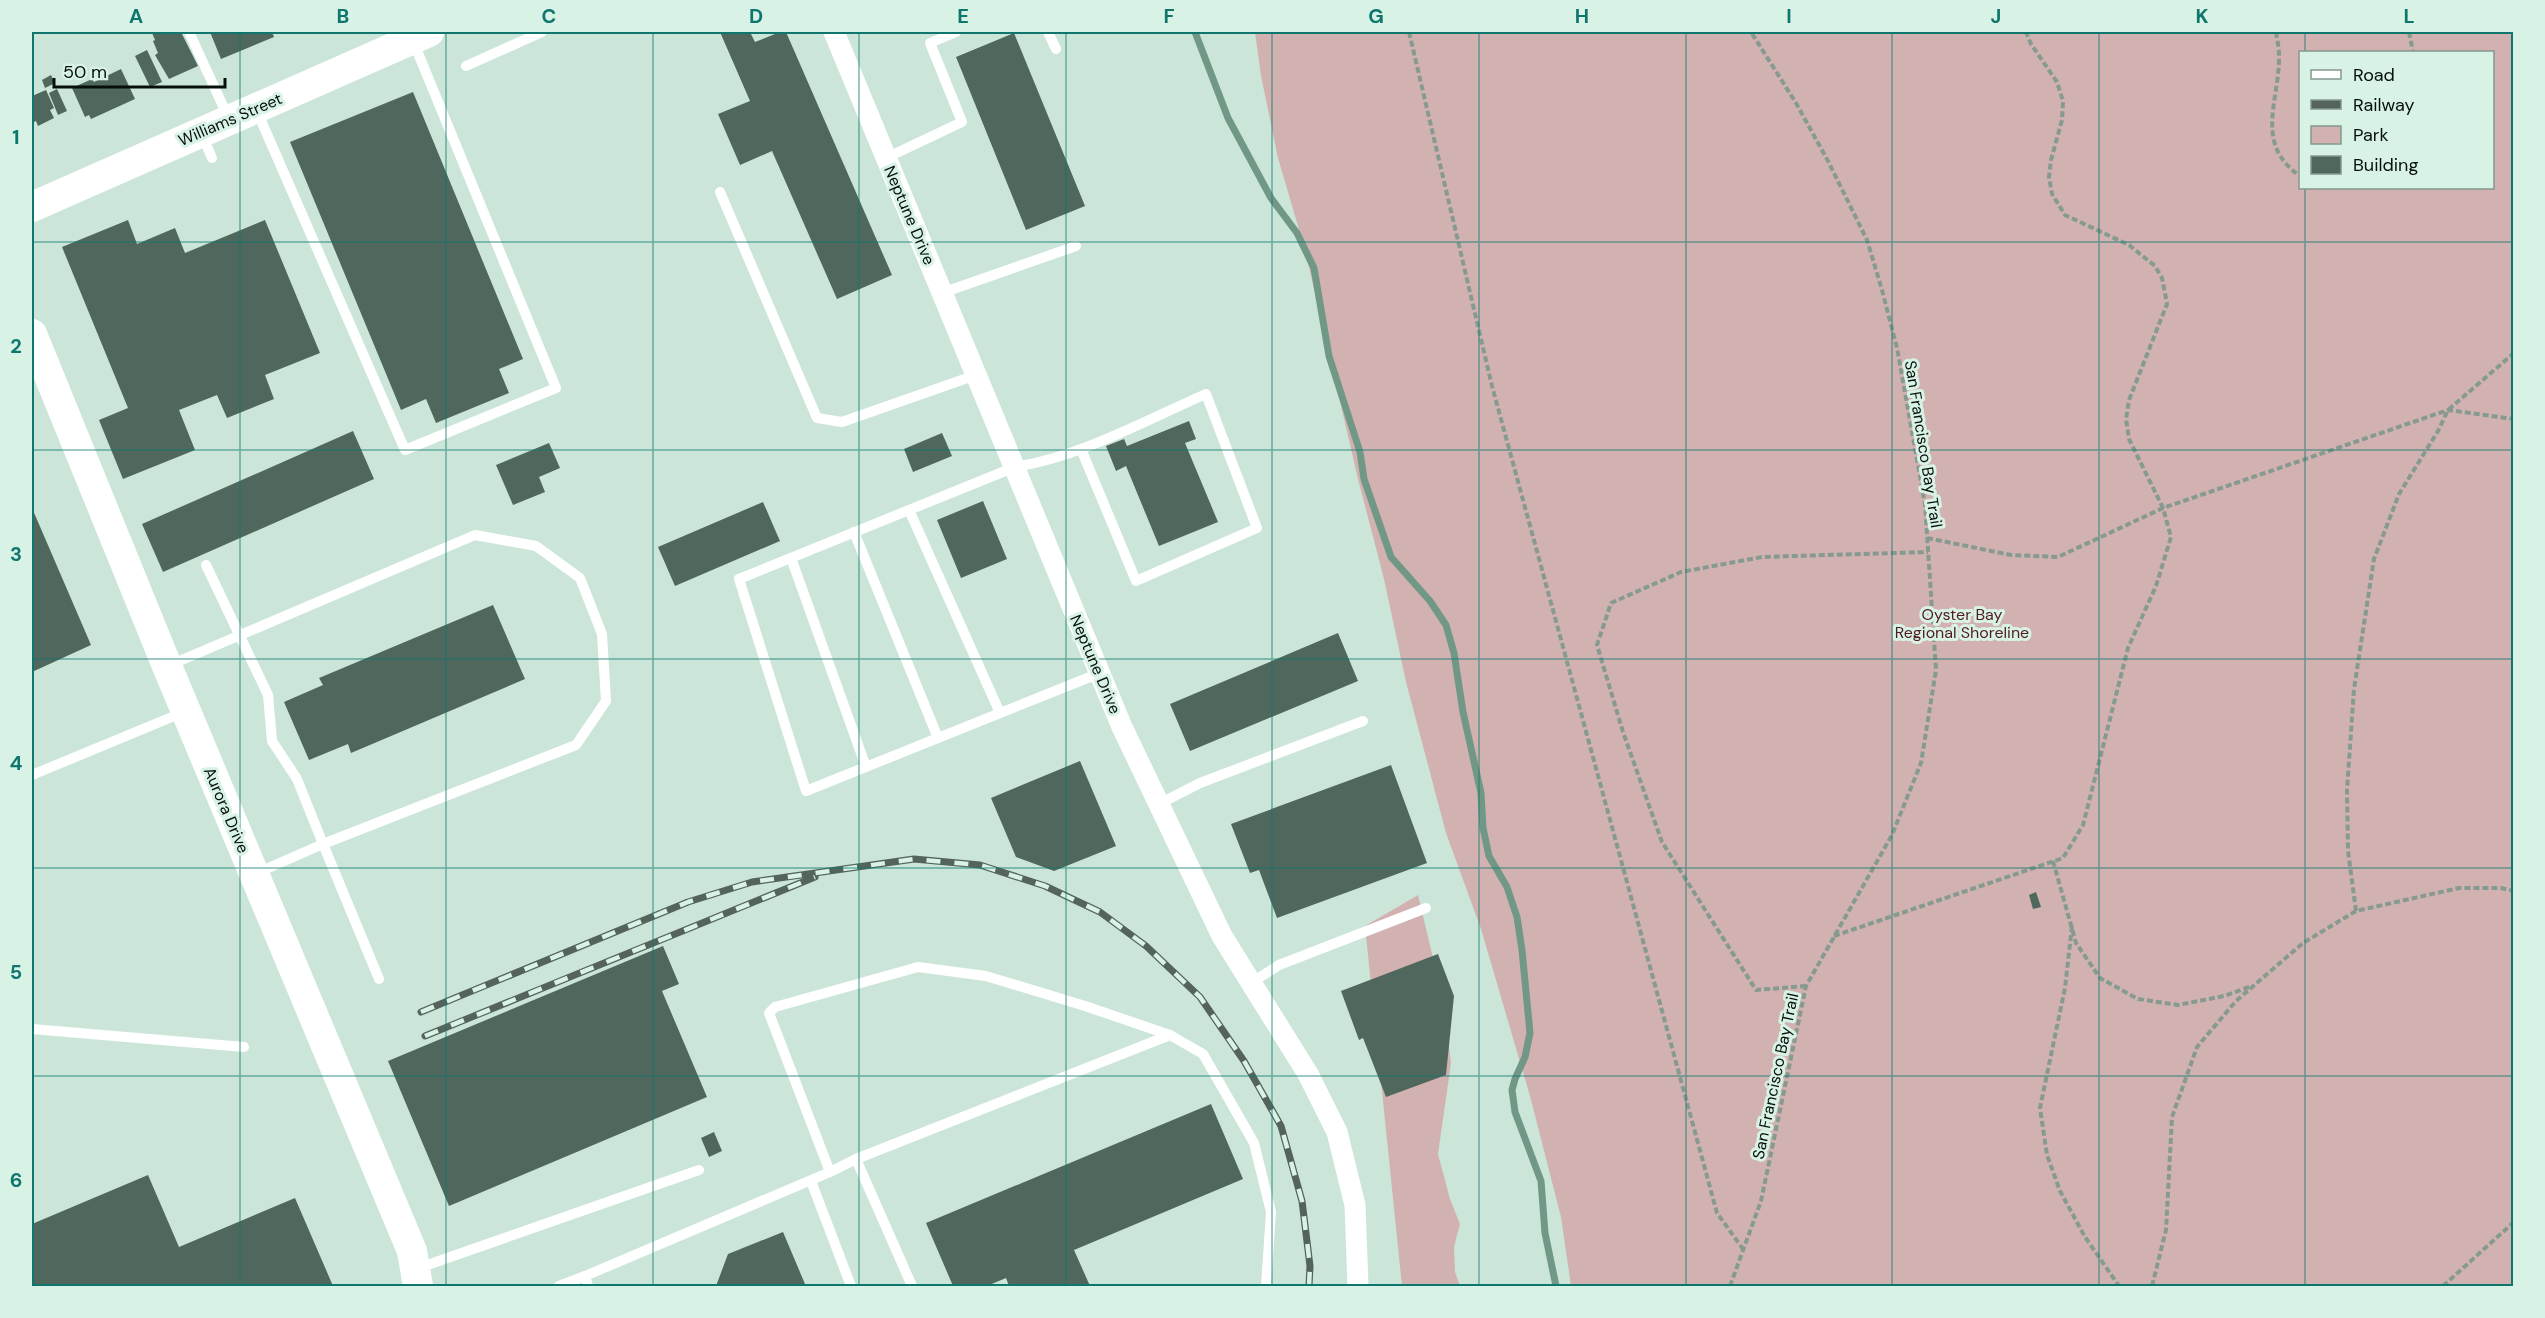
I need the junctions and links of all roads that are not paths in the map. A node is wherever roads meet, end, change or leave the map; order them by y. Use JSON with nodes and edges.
{"nodes":[{"id":1,"x":189,"y":32,"type":"edge"},
{"id":2,"x":542,"y":32,"type":"edge"},
{"id":3,"x":834,"y":32,"type":"edge"},
{"id":4,"x":957,"y":32,"type":"edge"},
{"id":5,"x":1048,"y":32,"type":"edge"},
{"id":6,"x":421,"y":35,"type":"edge"},
{"id":7,"x":1056,"y":49,"type":"dead end"},
{"id":8,"x":466,"y":66,"type":"dead end"},
{"id":9,"x":256,"y":108,"type":"junction"},
{"id":10,"x":229,"y":120,"type":"junction"},
{"id":11,"x":886,"y":158,"type":"junction"},
{"id":12,"x":720,"y":192,"type":"dead end"},
{"id":13,"x":32,"y":207,"type":"edge"},
{"id":14,"x":1076,"y":246,"type":"dead end"},
{"id":15,"x":942,"y":293,"type":"junction"},
{"id":16,"x":32,"y":334,"type":"edge"},
{"id":17,"x":976,"y":375,"type":"junction"},
{"id":18,"x":1081,"y":449,"type":"junction"},
{"id":19,"x":1015,"y":467,"type":"junction"},
{"id":20,"x":909,"y":510,"type":"junction"},
{"id":21,"x":854,"y":532,"type":"junction"},
{"id":22,"x":791,"y":558,"type":"junction"},
{"id":23,"x":206,"y":565,"type":"dead end"},
{"id":24,"x":240,"y":636,"type":"junction"},
{"id":25,"x":167,"y":666,"type":"junction"},
{"id":26,"x":1100,"y":673,"type":"junction"},
{"id":27,"x":186,"y":712,"type":"junction"},
{"id":28,"x":1000,"y":713,"type":"junction"},
{"id":29,"x":1363,"y":721,"type":"dead end"},
{"id":30,"x":938,"y":738,"type":"junction"},
{"id":31,"x":866,"y":767,"type":"junction"},
{"id":32,"x":32,"y":775,"type":"edge"},
{"id":33,"x":1159,"y":804,"type":"junction"},
{"id":34,"x":323,"y":844,"type":"junction"},
{"id":35,"x":254,"y":874,"type":"junction"},
{"id":36,"x":1426,"y":908,"type":"dead end"},
{"id":37,"x":379,"y":979,"type":"dead end"},
{"id":38,"x":1251,"y":983,"type":"junction"},
{"id":39,"x":32,"y":1029,"type":"edge"},
{"id":40,"x":1170,"y":1035,"type":"junction"},
{"id":41,"x":244,"y":1047,"type":"dead end"},
{"id":42,"x":856,"y":1159,"type":"junction"},
{"id":43,"x":699,"y":1170,"type":"dead end"},
{"id":44,"x":830,"y":1172,"type":"junction"},
{"id":45,"x":812,"y":1181,"type":"junction"},
{"id":46,"x":417,"y":1278,"type":"edge"},
{"id":47,"x":586,"y":1281,"type":"edge"},
{"id":48,"x":559,"y":1287,"type":"edge"},
{"id":49,"x":851,"y":1287,"type":"edge"},
{"id":50,"x":912,"y":1287,"type":"edge"},
{"id":51,"x":1266,"y":1287,"type":"edge"},
{"id":52,"x":1358,"y":1287,"type":"edge"}],
"edges":[{"from":1,"to":10,"type":"lane"},
{"from":2,"to":8,"type":"lane"},
{"from":3,"to":11,"type":"street","name":"Neptune Drive"},
{"from":4,"to":11,"type":"lane"},
{"from":5,"to":7,"type":"lane"},
{"from":6,"to":9,"type":"street","name":"Williams Street"},
{"from":6,"to":9,"type":"lane"},
{"from":9,"to":10,"type":"street","name":"Williams Street"},
{"from":10,"to":13,"type":"street","name":"Williams Street"},
{"from":11,"to":15,"type":"street","name":"Neptune Drive"},
{"from":12,"to":17,"type":"lane"},
{"from":14,"to":15,"type":"lane"},
{"from":15,"to":17,"type":"street","name":"Neptune Drive"},
{"from":16,"to":25,"type":"street","name":"Aurora Drive"},
{"from":17,"to":19,"type":"street","name":"Neptune Drive"},
{"from":18,"to":18,"type":"lane"},
{"from":18,"to":19,"type":"lane"},
{"from":19,"to":20,"type":"lane"},
{"from":19,"to":26,"type":"street","name":"Neptune Drive"},
{"from":20,"to":21,"type":"lane"},
{"from":20,"to":28,"type":"lane"},
{"from":21,"to":22,"type":"lane"},
{"from":21,"to":30,"type":"lane"},
{"from":22,"to":31,"type":"lane"},
{"from":22,"to":31,"type":"lane"},
{"from":23,"to":24,"type":"lane"},
{"from":24,"to":25,"type":"lane"},
{"from":24,"to":34,"type":"lane"},
{"from":24,"to":34,"type":"lane"},
{"from":25,"to":27,"type":"street","name":"Aurora Drive"},
{"from":26,"to":28,"type":"lane"},
{"from":26,"to":33,"type":"street","name":"Neptune Drive"},
{"from":27,"to":32,"type":"lane"},
{"from":27,"to":35,"type":"street","name":"Aurora Drive"},
{"from":28,"to":30,"type":"lane"},
{"from":29,"to":33,"type":"lane"},
{"from":30,"to":31,"type":"lane"},
{"from":33,"to":38,"type":"street","name":"Neptune Drive"},
{"from":34,"to":35,"type":"lane"},
{"from":34,"to":37,"type":"lane"},
{"from":35,"to":46,"type":"street","name":"Aurora Drive"},
{"from":36,"to":38,"type":"lane"},
{"from":38,"to":52,"type":"street","name":"Neptune Drive"},
{"from":39,"to":41,"type":"lane"},
{"from":40,"to":42,"type":"lane"},
{"from":40,"to":44,"type":"lane"},
{"from":40,"to":51,"type":"lane"},
{"from":42,"to":44,"type":"lane"},
{"from":42,"to":50,"type":"lane"},
{"from":43,"to":46,"type":"lane"},
{"from":44,"to":45,"type":"lane"},
{"from":45,"to":47,"type":"lane"},
{"from":45,"to":49,"type":"lane"},
{"from":47,"to":48,"type":"lane"}]}
